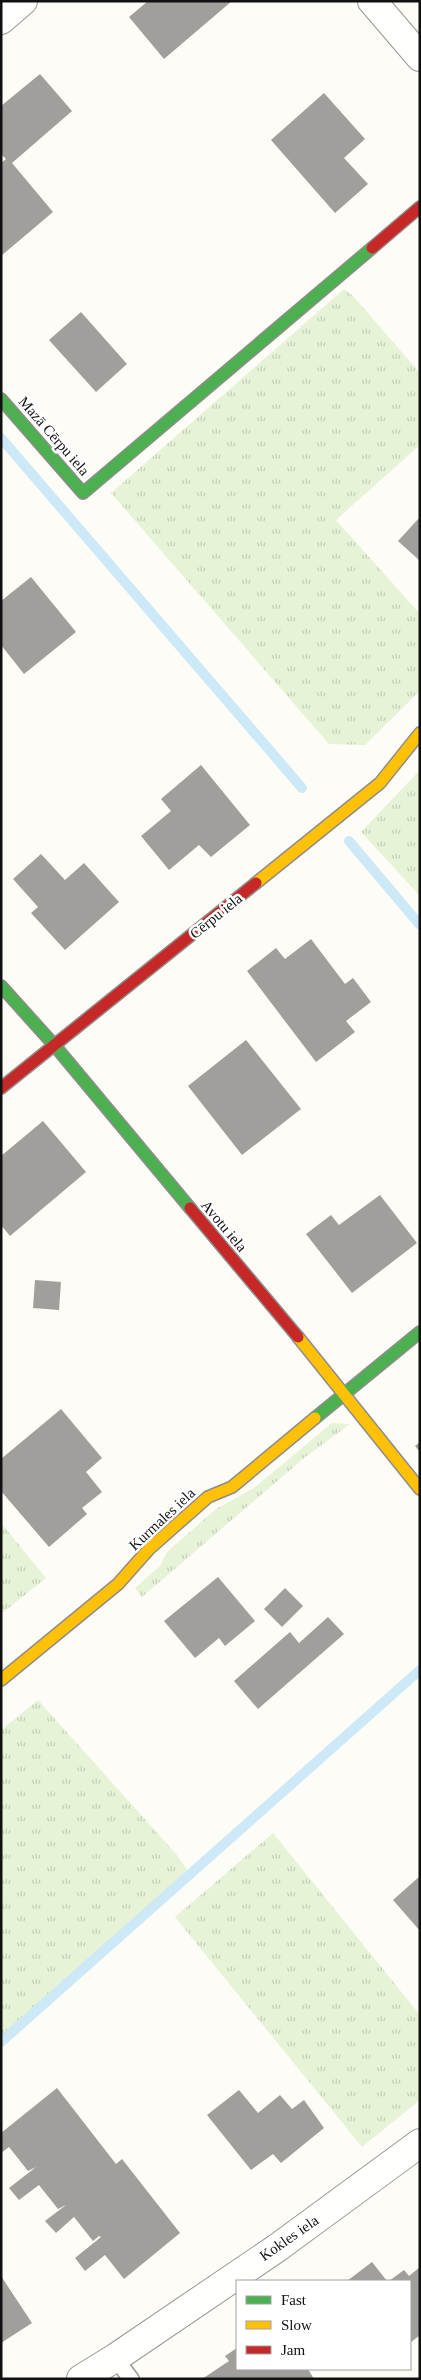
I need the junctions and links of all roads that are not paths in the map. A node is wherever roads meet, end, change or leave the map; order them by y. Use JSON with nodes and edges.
{"nodes":[{"id":1,"x":23,"y":1,"type":"edge"},
{"id":2,"x":372,"y":1,"type":"edge"},
{"id":3,"x":1,"y":20,"type":"edge"},
{"id":4,"x":420,"y":57,"type":"edge"},
{"id":5,"x":420,"y":207,"type":"edge"},
{"id":6,"x":1,"y":399,"type":"edge"},
{"id":7,"x":420,"y":733,"type":"edge"},
{"id":8,"x":1,"y":986,"type":"edge"},
{"id":9,"x":55,"y":1046,"type":"junction"},
{"id":10,"x":1,"y":1088,"type":"edge"},
{"id":11,"x":420,"y":1332,"type":"edge"},
{"id":12,"x":345,"y":1393,"type":"junction"},
{"id":13,"x":420,"y":1489,"type":"edge"},
{"id":14,"x":1,"y":1680,"type":"edge"},
{"id":15,"x":420,"y":2143,"type":"edge"},
{"id":16,"x":123,"y":2368,"type":"edge"},
{"id":17,"x":81,"y":2379,"type":"edge"}],
"edges":[{"from":1,"to":3,"type":"street"},
{"from":2,"to":4,"type":"street"},
{"from":5,"to":6,"type":"street","name":"Mazā Cērpu iela"},
{"from":7,"to":9,"type":"street","name":"Cērpu iela"},
{"from":8,"to":9,"type":"street","name":"Avotu iela"},
{"from":9,"to":10,"type":"street","name":"Cērpu iela"},
{"from":9,"to":12,"type":"street","name":"Avotu iela"},
{"from":11,"to":12,"type":"street","name":"Kurmales iela"},
{"from":12,"to":13,"type":"street","name":"Avotu iela"},
{"from":12,"to":14,"type":"street","name":"Kurmales iela"},
{"from":15,"to":16,"type":"street","name":"Kokles iela"},
{"from":16,"to":17,"type":"street","name":"Kokles iela"}]}
